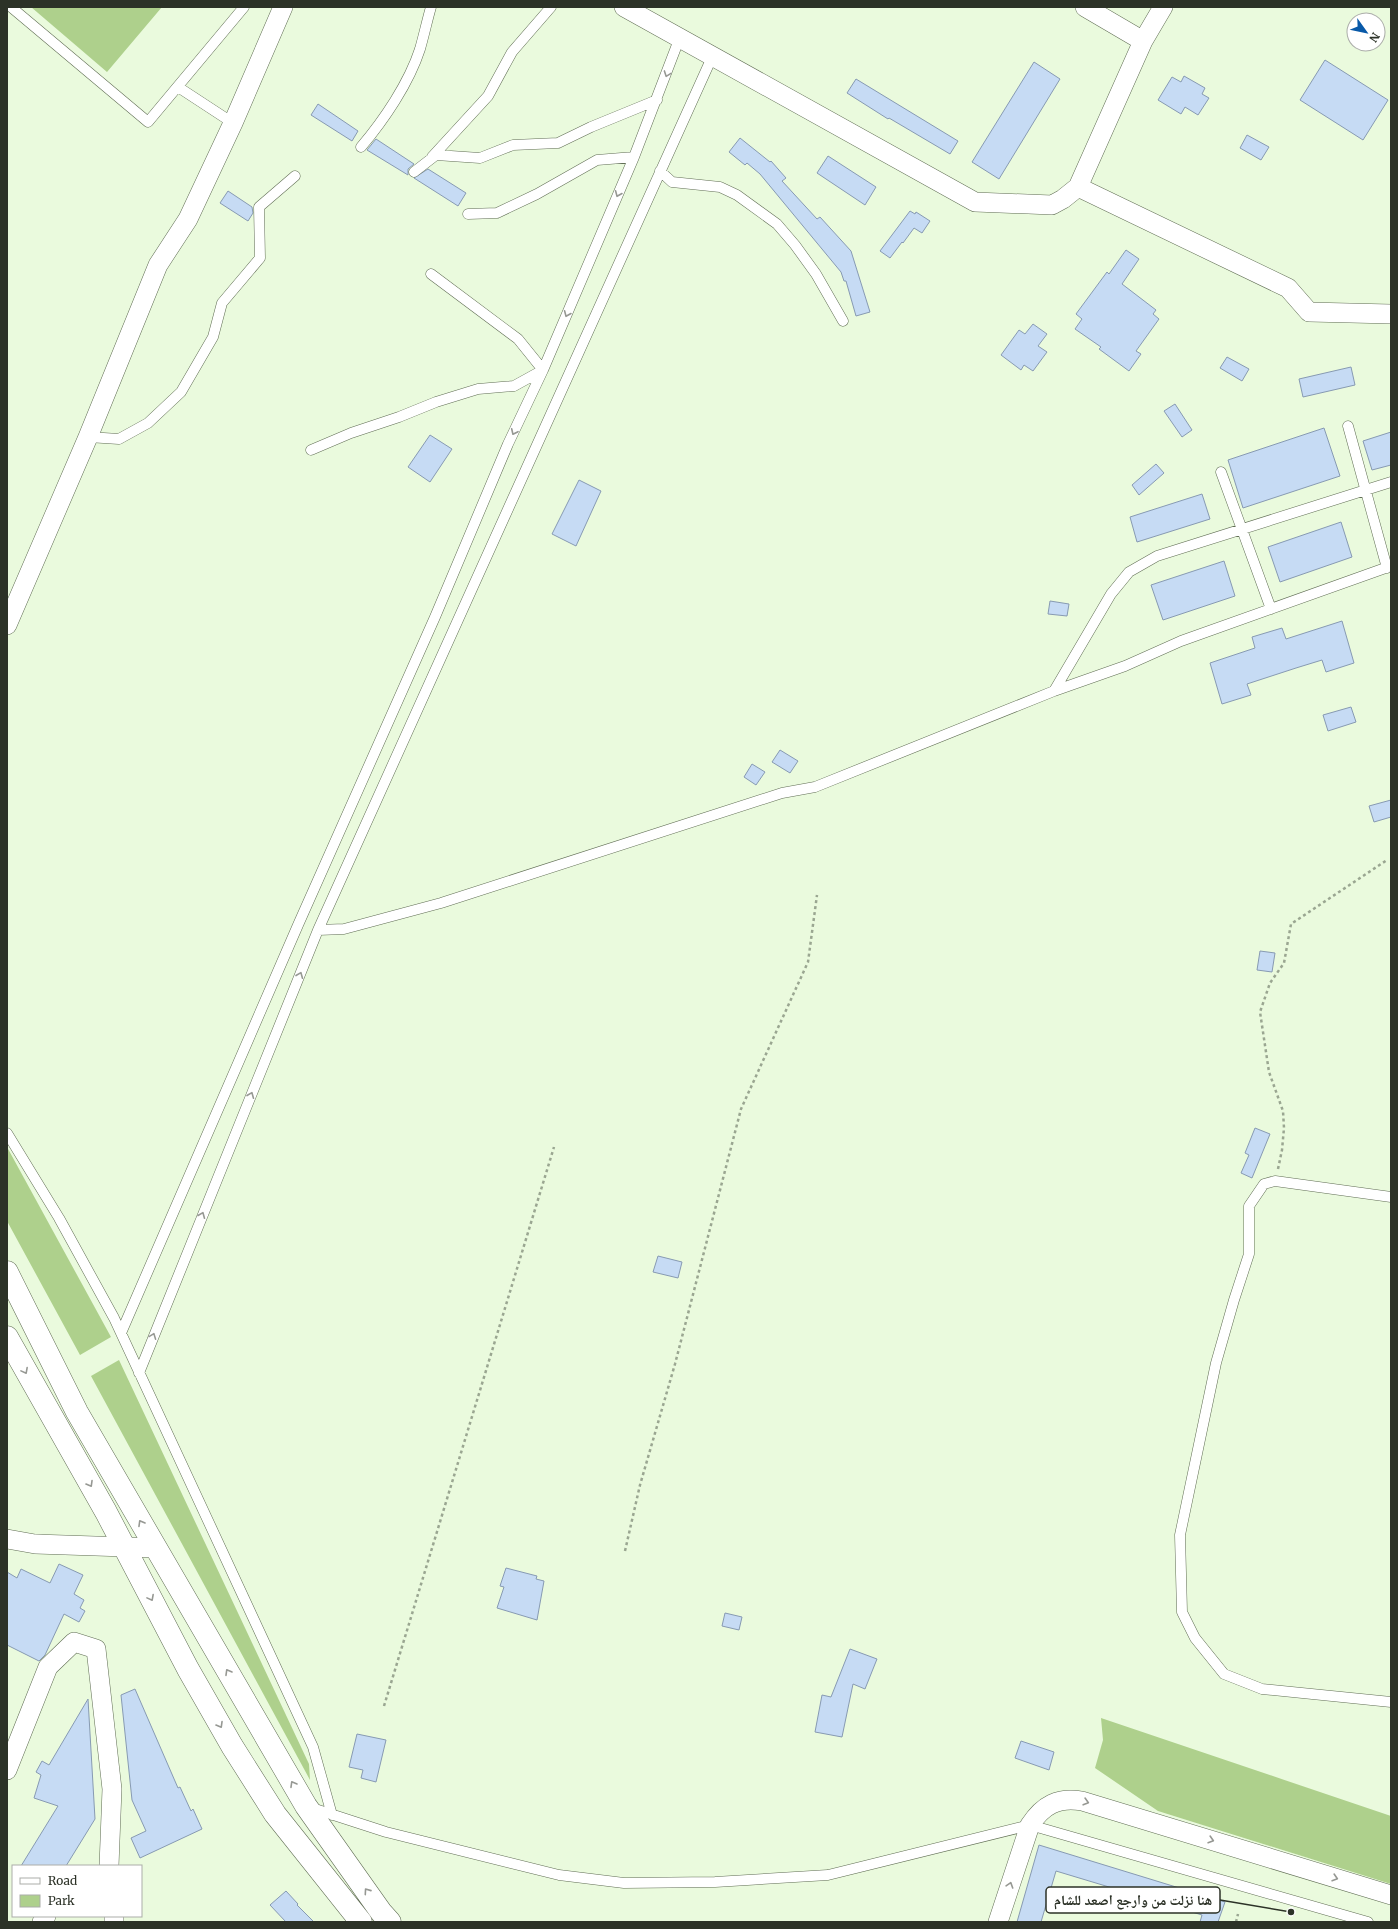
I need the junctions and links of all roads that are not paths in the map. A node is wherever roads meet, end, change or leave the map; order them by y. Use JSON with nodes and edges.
{"nodes":[{"id":1,"x":11,"y":7,"type":"edge"},
{"id":2,"x":244,"y":7,"type":"edge"},
{"id":3,"x":284,"y":7,"type":"edge"},
{"id":4,"x":431,"y":7,"type":"edge"},
{"id":5,"x":551,"y":7,"type":"edge"},
{"id":6,"x":624,"y":7,"type":"edge"},
{"id":7,"x":1085,"y":7,"type":"edge"},
{"id":8,"x":1163,"y":7,"type":"edge"},
{"id":9,"x":680,"y":37,"type":"junction"},
{"id":10,"x":1143,"y":41,"type":"junction"},
{"id":11,"x":712,"y":56,"type":"junction"},
{"id":12,"x":178,"y":87,"type":"junction"},
{"id":13,"x":657,"y":100,"type":"junction"},
{"id":14,"x":233,"y":123,"type":"junction"},
{"id":15,"x":361,"y":147,"type":"dead end"},
{"id":16,"x":634,"y":157,"type":"junction"},
{"id":17,"x":429,"y":160,"type":"junction"},
{"id":18,"x":660,"y":171,"type":"junction"},
{"id":19,"x":414,"y":172,"type":"dead end"},
{"id":20,"x":295,"y":176,"type":"dead end"},
{"id":21,"x":1078,"y":188,"type":"junction"},
{"id":22,"x":468,"y":214,"type":"dead end"},
{"id":23,"x":431,"y":274,"type":"dead end"},
{"id":24,"x":1391,"y":314,"type":"edge"},
{"id":25,"x":843,"y":321,"type":"dead end"},
{"id":26,"x":543,"y":370,"type":"junction"},
{"id":27,"x":1348,"y":426,"type":"dead end"},
{"id":28,"x":88,"y":437,"type":"junction"},
{"id":29,"x":311,"y":450,"type":"dead end"},
{"id":30,"x":1221,"y":472,"type":"dead end"},
{"id":31,"x":1391,"y":482,"type":"edge"},
{"id":32,"x":1365,"y":490,"type":"junction"},
{"id":33,"x":1242,"y":529,"type":"junction"},
{"id":34,"x":1389,"y":567,"type":"edge"},
{"id":35,"x":1271,"y":609,"type":"junction"},
{"id":36,"x":7,"y":625,"type":"edge"},
{"id":37,"x":1054,"y":691,"type":"junction"},
{"id":38,"x":318,"y":930,"type":"junction"},
{"id":39,"x":7,"y":1132,"type":"edge"},
{"id":40,"x":1391,"y":1197,"type":"edge"},
{"id":41,"x":7,"y":1272,"type":"edge"},
{"id":42,"x":121,"y":1333,"type":"junction"},
{"id":43,"x":7,"y":1337,"type":"edge"},
{"id":44,"x":139,"y":1372,"type":"junction"},
{"id":45,"x":7,"y":1539,"type":"edge"},
{"id":46,"x":124,"y":1547,"type":"junction"},
{"id":47,"x":156,"y":1548,"type":"junction"},
{"id":48,"x":1391,"y":1702,"type":"edge"},
{"id":49,"x":7,"y":1770,"type":"edge"},
{"id":50,"x":306,"y":1806,"type":"junction"},
{"id":51,"x":332,"y":1815,"type":"junction"},
{"id":52,"x":1030,"y":1825,"type":"junction"},
{"id":53,"x":107,"y":1865,"type":"edge"},
{"id":54,"x":1391,"y":1895,"type":"edge"},
{"id":55,"x":361,"y":1922,"type":"edge"},
{"id":56,"x":390,"y":1922,"type":"edge"},
{"id":57,"x":998,"y":1922,"type":"edge"},
{"id":58,"x":1368,"y":1922,"type":"edge"}],
"edges":[{"from":1,"to":12,"type":"lane"},
{"from":2,"to":12,"type":"lane"},
{"from":3,"to":14,"type":"street"},
{"from":4,"to":15,"type":"lane"},
{"from":5,"to":17,"type":"lane"},
{"from":6,"to":9,"type":"street"},
{"from":7,"to":10,"type":"street"},
{"from":8,"to":10,"type":"street"},
{"from":9,"to":11,"type":"street"},
{"from":9,"to":13,"type":"lane","one_way":true},
{"from":10,"to":21,"type":"street"},
{"from":11,"to":18,"type":"lane"},
{"from":11,"to":21,"type":"street"},
{"from":12,"to":14,"type":"lane"},
{"from":13,"to":16,"type":"lane"},
{"from":13,"to":17,"type":"lane"},
{"from":14,"to":28,"type":"street"},
{"from":16,"to":22,"type":"lane"},
{"from":16,"to":26,"type":"lane","one_way":true},
{"from":17,"to":19,"type":"lane"},
{"from":18,"to":25,"type":"lane"},
{"from":18,"to":38,"type":"lane"},
{"from":20,"to":28,"type":"lane"},
{"from":21,"to":24,"type":"street"},
{"from":23,"to":26,"type":"lane"},
{"from":26,"to":29,"type":"lane"},
{"from":26,"to":42,"type":"lane","one_way":true},
{"from":27,"to":32,"type":"lane"},
{"from":28,"to":36,"type":"street"},
{"from":30,"to":33,"type":"lane"},
{"from":31,"to":32,"type":"lane"},
{"from":32,"to":33,"type":"lane"},
{"from":32,"to":34,"type":"lane"},
{"from":33,"to":35,"type":"lane"},
{"from":33,"to":37,"type":"lane"},
{"from":34,"to":35,"type":"lane"},
{"from":35,"to":37,"type":"lane"},
{"from":37,"to":38,"type":"lane"},
{"from":44,"to":38,"type":"lane","one_way":true},
{"from":39,"to":42,"type":"lane"},
{"from":40,"to":48,"type":"lane"},
{"from":47,"to":41,"type":"main road","one_way":true},
{"from":42,"to":44,"type":"lane"},
{"from":43,"to":46,"type":"main road","one_way":true},
{"from":44,"to":51,"type":"lane"},
{"from":45,"to":46,"type":"street"},
{"from":46,"to":47,"type":"street"},
{"from":46,"to":55,"type":"main road","one_way":true},
{"from":50,"to":47,"type":"main road","one_way":true},
{"from":49,"to":53,"type":"street"},
{"from":50,"to":51,"type":"lane"},
{"from":56,"to":50,"type":"main road","one_way":true},
{"from":51,"to":52,"type":"lane"},
{"from":52,"to":54,"type":"street","one_way":true},
{"from":57,"to":52,"type":"street","one_way":true},
{"from":52,"to":58,"type":"lane"}]}
